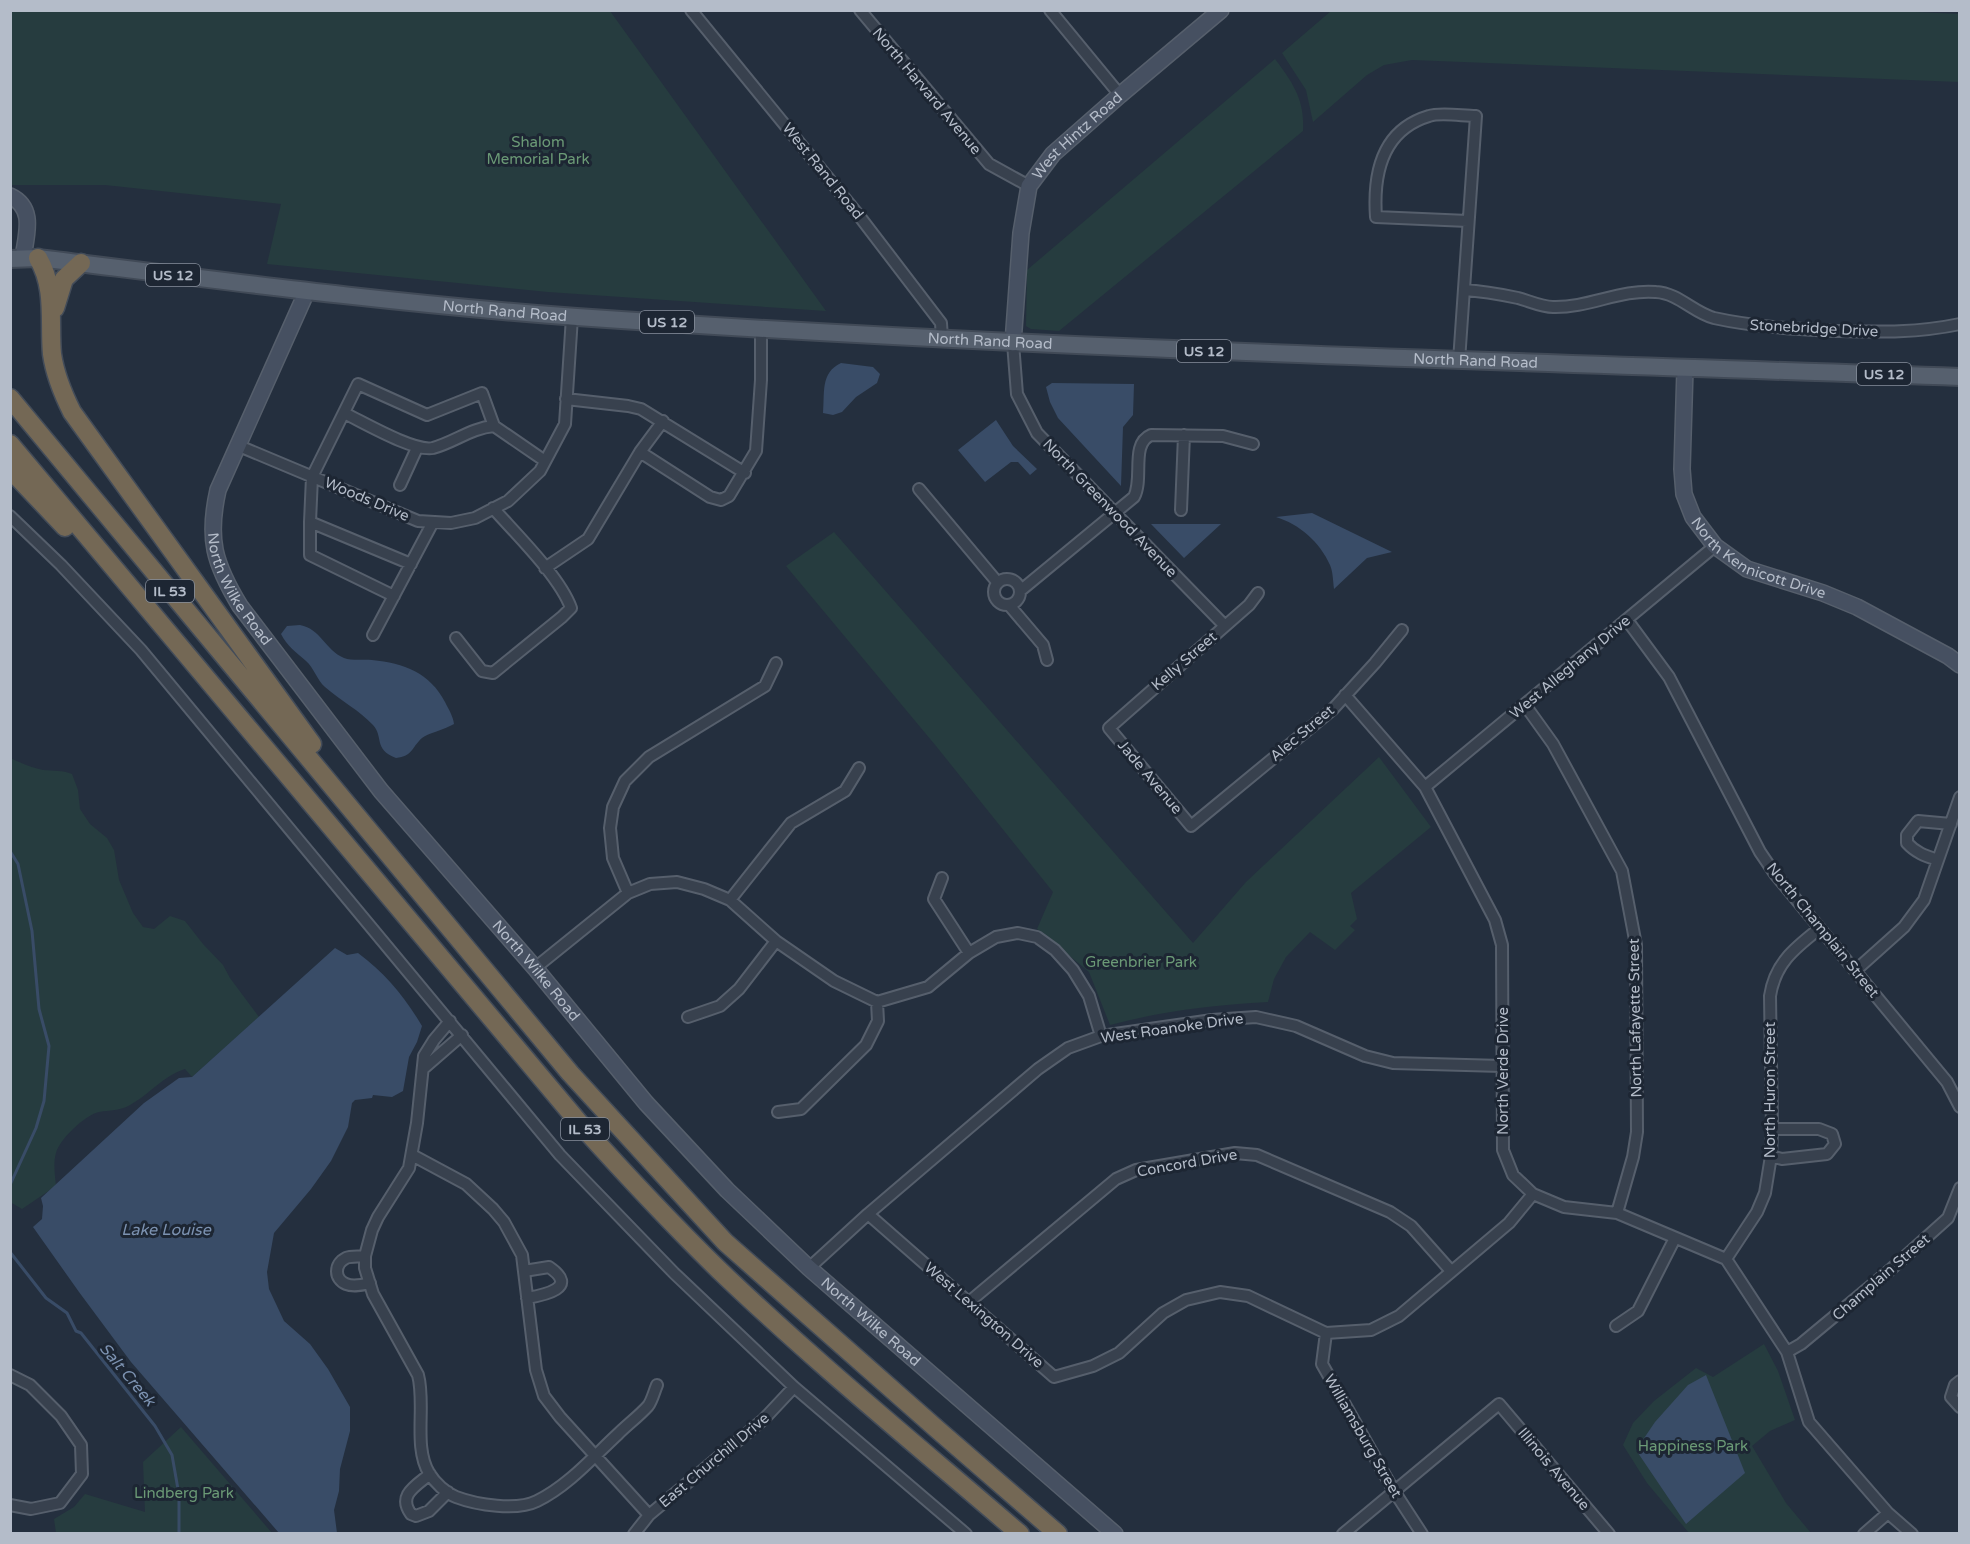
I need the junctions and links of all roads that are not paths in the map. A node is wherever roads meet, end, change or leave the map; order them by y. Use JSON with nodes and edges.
{"nodes":[{"id":1,"x":691,"y":10,"type":"edge"},
{"id":2,"x":860,"y":10,"type":"edge"},
{"id":3,"x":1050,"y":10,"type":"edge"},
{"id":4,"x":1221,"y":10,"type":"edge"},
{"id":5,"x":1120,"y":95,"type":"junction"},
{"id":6,"x":1029,"y":186,"type":"junction"},
{"id":7,"x":10,"y":196,"type":"edge"},
{"id":8,"x":1468,"y":221,"type":"junction"},
{"id":9,"x":21,"y":256,"type":"edge"},
{"id":10,"x":81,"y":263,"type":"junction"},
{"id":11,"x":1464,"y":290,"type":"junction"},
{"id":12,"x":307,"y":291,"type":"junction"},
{"id":13,"x":572,"y":317,"type":"junction"},
{"id":14,"x":52,"y":321,"type":"junction"},
{"id":15,"x":1959,"y":324,"type":"edge"},
{"id":16,"x":761,"y":328,"type":"junction"},
{"id":17,"x":942,"y":339,"type":"junction"},
{"id":18,"x":1013,"y":343,"type":"junction"},
{"id":19,"x":1459,"y":361,"type":"junction"},
{"id":20,"x":1685,"y":369,"type":"junction"},
{"id":21,"x":1959,"y":377,"type":"edge"},
{"id":22,"x":10,"y":398,"type":"edge"},
{"id":23,"x":566,"y":399,"type":"junction"},
{"id":24,"x":344,"y":413,"type":"junction"},
{"id":25,"x":663,"y":421,"type":"junction"},
{"id":26,"x":494,"y":426,"type":"junction"},
{"id":27,"x":1184,"y":435,"type":"junction"},
{"id":28,"x":10,"y":444,"type":"edge"},
{"id":29,"x":1253,"y":444,"type":"dead end"},
{"id":30,"x":239,"y":446,"type":"junction"},
{"id":31,"x":417,"y":448,"type":"junction"},
{"id":32,"x":640,"y":452,"type":"junction"},
{"id":33,"x":545,"y":461,"type":"junction"},
{"id":34,"x":10,"y":469,"type":"edge"},
{"id":35,"x":745,"y":472,"type":"junction"},
{"id":36,"x":312,"y":477,"type":"junction"},
{"id":37,"x":400,"y":485,"type":"dead end"},
{"id":38,"x":919,"y":489,"type":"dead end"},
{"id":39,"x":493,"y":508,"type":"junction"},
{"id":40,"x":1181,"y":510,"type":"dead end"},
{"id":41,"x":1115,"y":514,"type":"junction"},
{"id":42,"x":10,"y":516,"type":"edge"},
{"id":43,"x":310,"y":522,"type":"junction"},
{"id":44,"x":433,"y":522,"type":"junction"},
{"id":45,"x":1715,"y":546,"type":"junction"},
{"id":46,"x":411,"y":564,"type":"junction"},
{"id":47,"x":545,"y":568,"type":"junction"},
{"id":48,"x":998,"y":583,"type":"junction"},
{"id":49,"x":1020,"y":591,"type":"junction"},
{"id":50,"x":1258,"y":593,"type":"dead end"},
{"id":51,"x":394,"y":596,"type":"junction"},
{"id":52,"x":1009,"y":605,"type":"junction"},
{"id":53,"x":1627,"y":620,"type":"junction"},
{"id":54,"x":1224,"y":625,"type":"junction"},
{"id":55,"x":1402,"y":630,"type":"dead end"},
{"id":56,"x":373,"y":635,"type":"dead end"},
{"id":57,"x":456,"y":638,"type":"dead end"},
{"id":58,"x":1047,"y":660,"type":"dead end"},
{"id":59,"x":776,"y":663,"type":"dead end"},
{"id":60,"x":1959,"y":665,"type":"edge"},
{"id":61,"x":203,"y":674,"type":"junction"},
{"id":62,"x":1345,"y":695,"type":"junction"},
{"id":63,"x":1525,"y":705,"type":"junction"},
{"id":64,"x":1109,"y":728,"type":"joint"},
{"id":65,"x":859,"y":768,"type":"dead end"},
{"id":66,"x":330,"y":784,"type":"junction"},
{"id":67,"x":1425,"y":787,"type":"junction"},
{"id":68,"x":1959,"y":797,"type":"edge"},
{"id":69,"x":1951,"y":824,"type":"junction"},
{"id":70,"x":1191,"y":825,"type":"joint"},
{"id":71,"x":1938,"y":860,"type":"junction"},
{"id":72,"x":942,"y":878,"type":"dead end"},
{"id":73,"x":628,"y":893,"type":"junction"},
{"id":74,"x":730,"y":900,"type":"junction"},
{"id":75,"x":1819,"y":929,"type":"junction"},
{"id":76,"x":776,"y":941,"type":"junction"},
{"id":77,"x":969,"y":953,"type":"junction"},
{"id":78,"x":535,"y":968,"type":"junction"},
{"id":79,"x":1856,"y":970,"type":"junction"},
{"id":80,"x":877,"y":1002,"type":"junction"},
{"id":81,"x":688,"y":1017,"type":"dead end"},
{"id":82,"x":450,"y":1021,"type":"junction"},
{"id":83,"x":462,"y":1035,"type":"junction"},
{"id":84,"x":1101,"y":1036,"type":"junction"},
{"id":85,"x":1502,"y":1066,"type":"junction"},
{"id":86,"x":424,"y":1068,"type":"junction"},
{"id":87,"x":1959,"y":1107,"type":"edge"},
{"id":88,"x":778,"y":1112,"type":"dead end"},
{"id":89,"x":1772,"y":1129,"type":"junction"},
{"id":90,"x":412,"y":1155,"type":"junction"},
{"id":91,"x":1771,"y":1156,"type":"junction"},
{"id":92,"x":1959,"y":1188,"type":"edge"},
{"id":93,"x":1533,"y":1194,"type":"junction"},
{"id":94,"x":1617,"y":1213,"type":"junction"},
{"id":95,"x":868,"y":1214,"type":"junction"},
{"id":96,"x":1675,"y":1238,"type":"junction"},
{"id":97,"x":365,"y":1256,"type":"junction"},
{"id":98,"x":1726,"y":1259,"type":"junction"},
{"id":99,"x":809,"y":1268,"type":"junction"},
{"id":100,"x":524,"y":1271,"type":"junction"},
{"id":101,"x":1451,"y":1271,"type":"junction"},
{"id":102,"x":370,"y":1283,"type":"junction"},
{"id":103,"x":527,"y":1298,"type":"junction"},
{"id":104,"x":969,"y":1302,"type":"junction"},
{"id":105,"x":1616,"y":1326,"type":"dead end"},
{"id":106,"x":1326,"y":1333,"type":"junction"},
{"id":107,"x":1787,"y":1352,"type":"junction"},
{"id":108,"x":10,"y":1375,"type":"edge"},
{"id":109,"x":1959,"y":1381,"type":"edge"},
{"id":110,"x":657,"y":1385,"type":"dead end"},
{"id":111,"x":794,"y":1387,"type":"junction"},
{"id":112,"x":1959,"y":1407,"type":"edge"},
{"id":113,"x":595,"y":1455,"type":"junction"},
{"id":114,"x":430,"y":1474,"type":"junction"},
{"id":115,"x":1394,"y":1491,"type":"junction"},
{"id":116,"x":448,"y":1492,"type":"junction"},
{"id":117,"x":10,"y":1504,"type":"edge"},
{"id":118,"x":1888,"y":1513,"type":"junction"},
{"id":119,"x":649,"y":1515,"type":"junction"},
{"id":120,"x":634,"y":1533,"type":"edge"},
{"id":121,"x":966,"y":1533,"type":"edge"},
{"id":122,"x":1020,"y":1533,"type":"edge"},
{"id":123,"x":1058,"y":1533,"type":"edge"},
{"id":124,"x":1115,"y":1533,"type":"edge"},
{"id":125,"x":1343,"y":1533,"type":"edge"},
{"id":126,"x":1422,"y":1533,"type":"edge"},
{"id":127,"x":1609,"y":1533,"type":"edge"},
{"id":128,"x":1864,"y":1533,"type":"edge"},
{"id":129,"x":1912,"y":1533,"type":"edge"}],
"edges":[{"from":1,"to":17,"type":"street","name":"West Rand Road"},
{"from":2,"to":6,"type":"street","name":"North Harvard Avenue"},
{"from":3,"to":5,"type":"street"},
{"from":4,"to":5,"type":"street","name":"West Hintz Road"},
{"from":5,"to":6,"type":"street","name":"West Hintz Road"},
{"from":6,"to":18,"type":"street","name":"West Hintz Road"},
{"from":7,"to":9,"type":"street"},
{"from":8,"to":8,"type":"street"},
{"from":8,"to":11,"type":"street"},
{"from":9,"to":10,"type":"main road","name":"North Rand Road","number":"US 12"},
{"from":9,"to":14,"type":"highway"},
{"from":10,"to":12,"type":"main road","name":"North Rand Road","number":"US 12"},
{"from":10,"to":14,"type":"highway"},
{"from":11,"to":15,"type":"street","name":"Stonebridge Drive"},
{"from":11,"to":19,"type":"street"},
{"from":12,"to":13,"type":"main road","name":"North Rand Road","number":"US 12"},
{"from":12,"to":30,"type":"street","name":"North Wilke Road"},
{"from":13,"to":16,"type":"main road","name":"North Rand Road","number":"US 12"},
{"from":13,"to":23,"type":"street","name":"Woods Drive"},
{"from":14,"to":66,"type":"highway"},
{"from":16,"to":17,"type":"main road","name":"North Rand Road","number":"US 12"},
{"from":16,"to":35,"type":"street"},
{"from":17,"to":18,"type":"main road","name":"North Rand Road","number":"US 12"},
{"from":18,"to":19,"type":"main road","name":"North Rand Road","number":"US 12"},
{"from":18,"to":41,"type":"street","name":"North Greenwood Avenue"},
{"from":19,"to":20,"type":"main road","name":"North Rand Road","number":"US 12"},
{"from":20,"to":21,"type":"main road","name":"North Rand Road","number":"US 12"},
{"from":20,"to":45,"type":"street","name":"North Kennicott Drive"},
{"from":22,"to":66,"type":"highway","number":"IL 53"},
{"from":23,"to":25,"type":"street"},
{"from":23,"to":33,"type":"street","name":"Woods Drive"},
{"from":24,"to":26,"type":"street"},
{"from":24,"to":31,"type":"street"},
{"from":24,"to":36,"type":"street"},
{"from":25,"to":32,"type":"street"},
{"from":25,"to":35,"type":"street"},
{"from":26,"to":31,"type":"street"},
{"from":26,"to":33,"type":"street"},
{"from":27,"to":29,"type":"street"},
{"from":27,"to":40,"type":"street"},
{"from":27,"to":41,"type":"street"},
{"from":28,"to":61,"type":"highway","number":"IL 53"},
{"from":30,"to":36,"type":"street","name":"Woods Drive"},
{"from":30,"to":78,"type":"street","name":"North Wilke Road"},
{"from":31,"to":37,"type":"street"},
{"from":32,"to":35,"type":"street"},
{"from":32,"to":47,"type":"street"},
{"from":33,"to":39,"type":"street","name":"Woods Drive"},
{"from":34,"to":61,"type":"highway"},
{"from":36,"to":43,"type":"street"},
{"from":36,"to":44,"type":"street","name":"Woods Drive"},
{"from":38,"to":48,"type":"street"},
{"from":39,"to":44,"type":"street","name":"Woods Drive"},
{"from":39,"to":47,"type":"street"},
{"from":41,"to":49,"type":"street"},
{"from":41,"to":54,"type":"street","name":"North Greenwood Avenue"},
{"from":42,"to":82,"type":"street"},
{"from":43,"to":46,"type":"street"},
{"from":43,"to":51,"type":"street"},
{"from":44,"to":46,"type":"street"},
{"from":45,"to":53,"type":"street","name":"West Alleghany Drive"},
{"from":45,"to":60,"type":"street","name":"North Kennicott Drive"},
{"from":46,"to":51,"type":"street"},
{"from":47,"to":57,"type":"street"},
{"from":48,"to":49,"type":"street"},
{"from":48,"to":52,"type":"street"},
{"from":49,"to":52,"type":"street"},
{"from":50,"to":54,"type":"street","name":"Kelly Street"},
{"from":51,"to":56,"type":"street"},
{"from":52,"to":58,"type":"street"},
{"from":53,"to":63,"type":"street","name":"West Alleghany Drive"},
{"from":53,"to":75,"type":"street","name":"North Champlain Street"},
{"from":54,"to":64,"type":"street","name":"Kelly Street"},
{"from":55,"to":62,"type":"street","name":"Alec Street"},
{"from":59,"to":73,"type":"street"},
{"from":61,"to":122,"type":"highway","number":"IL 53"},
{"from":62,"to":67,"type":"street","name":"North Verde Drive"},
{"from":62,"to":70,"type":"street","name":"Alec Street"},
{"from":63,"to":67,"type":"street","name":"West Alleghany Drive"},
{"from":63,"to":94,"type":"street","name":"North Lafayette Street"},
{"from":64,"to":70,"type":"street","name":"Jade Avenue"},
{"from":65,"to":74,"type":"street"},
{"from":66,"to":123,"type":"highway","number":"IL 53"},
{"from":67,"to":85,"type":"street","name":"North Verde Drive"},
{"from":68,"to":69,"type":"street"},
{"from":69,"to":71,"type":"street"},
{"from":69,"to":71,"type":"street"},
{"from":71,"to":79,"type":"street"},
{"from":72,"to":77,"type":"street"},
{"from":73,"to":74,"type":"street"},
{"from":73,"to":78,"type":"street"},
{"from":74,"to":76,"type":"street"},
{"from":75,"to":79,"type":"street","name":"North Champlain Street"},
{"from":75,"to":89,"type":"street","name":"North Huron Street"},
{"from":76,"to":80,"type":"street"},
{"from":76,"to":81,"type":"street"},
{"from":77,"to":80,"type":"street"},
{"from":77,"to":84,"type":"street"},
{"from":78,"to":99,"type":"street","name":"North Wilke Road"},
{"from":79,"to":87,"type":"street","name":"North Champlain Street"},
{"from":80,"to":88,"type":"street"},
{"from":82,"to":83,"type":"street"},
{"from":82,"to":86,"type":"street"},
{"from":83,"to":86,"type":"street"},
{"from":83,"to":111,"type":"street"},
{"from":84,"to":85,"type":"street","name":"West Roanoke Drive"},
{"from":84,"to":95,"type":"street","name":"West Roanoke Drive"},
{"from":85,"to":93,"type":"street","name":"North Verde Drive"},
{"from":86,"to":90,"type":"street"},
{"from":89,"to":91,"type":"street","name":"North Huron Street"},
{"from":89,"to":91,"type":"street"},
{"from":90,"to":97,"type":"street"},
{"from":90,"to":100,"type":"street"},
{"from":91,"to":98,"type":"street","name":"North Huron Street"},
{"from":92,"to":107,"type":"street","name":"Champlain Street"},
{"from":93,"to":94,"type":"street","name":"North Verde Drive"},
{"from":93,"to":101,"type":"street","name":"West Lexington Drive"},
{"from":94,"to":96,"type":"street","name":"North Verde Drive"},
{"from":95,"to":99,"type":"street","name":"West Roanoke Drive"},
{"from":95,"to":104,"type":"street","name":"West Lexington Drive"},
{"from":96,"to":98,"type":"street","name":"North Verde Drive"},
{"from":96,"to":105,"type":"street"},
{"from":97,"to":102,"type":"street"},
{"from":97,"to":102,"type":"street"},
{"from":98,"to":107,"type":"street"},
{"from":99,"to":124,"type":"street","name":"North Wilke Road"},
{"from":100,"to":103,"type":"street"},
{"from":100,"to":103,"type":"street"},
{"from":101,"to":104,"type":"street","name":"Concord Drive"},
{"from":101,"to":106,"type":"street","name":"West Lexington Drive"},
{"from":102,"to":114,"type":"street"},
{"from":103,"to":113,"type":"street"},
{"from":104,"to":106,"type":"street","name":"West Lexington Drive"},
{"from":106,"to":115,"type":"street","name":"Williamsburg Street"},
{"from":107,"to":118,"type":"street"},
{"from":108,"to":117,"type":"street"},
{"from":109,"to":112,"type":"street"},
{"from":110,"to":113,"type":"street"},
{"from":111,"to":119,"type":"street","name":"East Churchill Drive"},
{"from":111,"to":121,"type":"street"},
{"from":113,"to":116,"type":"street"},
{"from":113,"to":119,"type":"street"},
{"from":114,"to":116,"type":"street"},
{"from":114,"to":116,"type":"street"},
{"from":115,"to":125,"type":"street"},
{"from":115,"to":126,"type":"street","name":"Williamsburg Street"},
{"from":115,"to":127,"type":"street","name":"Illinois Avenue"},
{"from":118,"to":128,"type":"street"},
{"from":118,"to":129,"type":"street"},
{"from":119,"to":120,"type":"street","name":"East Churchill Drive"}]}
